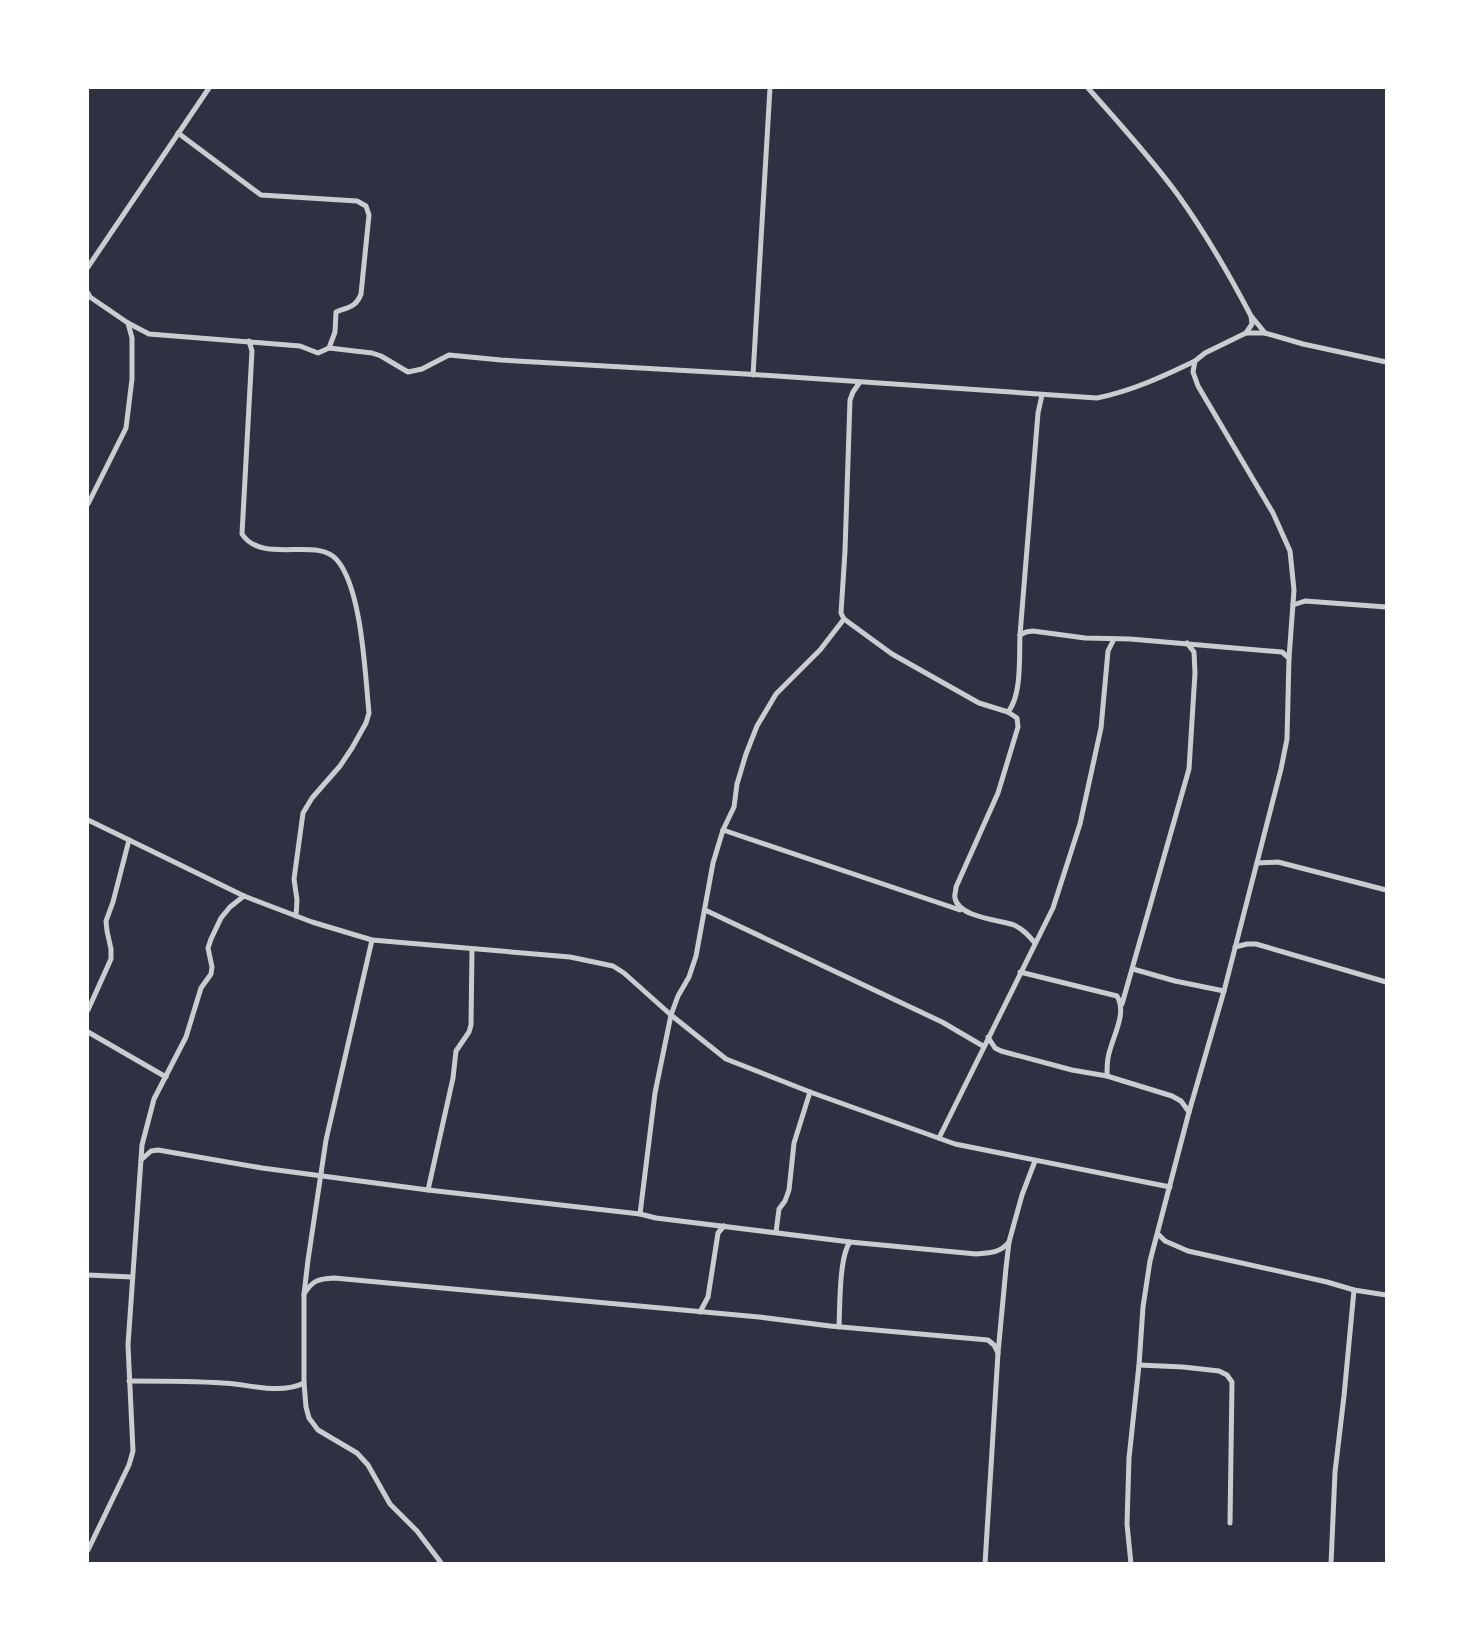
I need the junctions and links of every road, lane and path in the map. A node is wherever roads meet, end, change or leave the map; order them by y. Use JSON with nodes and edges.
{"nodes":[{"id":1,"x":209,"y":88,"type":"edge"},
{"id":2,"x":771,"y":88,"type":"edge"},
{"id":3,"x":1088,"y":88,"type":"edge"},
{"id":4,"x":178,"y":133,"type":"junction"},
{"id":5,"x":88,"y":267,"type":"edge"},
{"id":6,"x":88,"y":295,"type":"edge"},
{"id":7,"x":1251,"y":316,"type":"junction"},
{"id":8,"x":128,"y":323,"type":"junction"},
{"id":9,"x":1246,"y":333,"type":"junction"},
{"id":10,"x":1265,"y":333,"type":"junction"},
{"id":11,"x":249,"y":341,"type":"junction"},
{"id":12,"x":258,"y":341,"type":"junction"},
{"id":13,"x":329,"y":348,"type":"junction"},
{"id":14,"x":252,"y":351,"type":"junction"},
{"id":15,"x":1195,"y":360,"type":"junction"},
{"id":16,"x":1387,"y":362,"type":"edge"},
{"id":17,"x":753,"y":375,"type":"junction"},
{"id":18,"x":860,"y":382,"type":"junction"},
{"id":19,"x":1042,"y":395,"type":"junction"},
{"id":20,"x":88,"y":504,"type":"edge"},
{"id":21,"x":1293,"y":605,"type":"junction"},
{"id":22,"x":1387,"y":607,"type":"edge"},
{"id":23,"x":844,"y":619,"type":"junction"},
{"id":24,"x":1020,"y":635,"type":"junction"},
{"id":25,"x":1114,"y":639,"type":"junction"},
{"id":26,"x":1187,"y":643,"type":"junction"},
{"id":27,"x":1289,"y":658,"type":"junction"},
{"id":28,"x":1008,"y":712,"type":"junction"},
{"id":29,"x":88,"y":820,"type":"edge"},
{"id":30,"x":723,"y":830,"type":"junction"},
{"id":31,"x":129,"y":839,"type":"junction"},
{"id":32,"x":1258,"y":863,"type":"junction"},
{"id":33,"x":1387,"y":890,"type":"edge"},
{"id":34,"x":244,"y":896,"type":"junction"},
{"id":35,"x":705,"y":910,"type":"junction"},
{"id":36,"x":966,"y":912,"type":"junction"},
{"id":37,"x":296,"y":916,"type":"junction"},
{"id":38,"x":372,"y":940,"type":"junction"},
{"id":39,"x":1035,"y":943,"type":"junction"},
{"id":40,"x":1235,"y":947,"type":"junction"},
{"id":41,"x":472,"y":950,"type":"junction"},
{"id":42,"x":1133,"y":969,"type":"junction"},
{"id":43,"x":1020,"y":972,"type":"junction"},
{"id":44,"x":1387,"y":982,"type":"edge"},
{"id":45,"x":1224,"y":991,"type":"junction"},
{"id":46,"x":1122,"y":1004,"type":"junction"},
{"id":47,"x":88,"y":1010,"type":"edge"},
{"id":48,"x":671,"y":1016,"type":"junction"},
{"id":49,"x":88,"y":1032,"type":"edge"},
{"id":50,"x":988,"y":1037,"type":"junction"},
{"id":51,"x":984,"y":1046,"type":"junction"},
{"id":52,"x":1107,"y":1076,"type":"junction"},
{"id":53,"x":166,"y":1077,"type":"junction"},
{"id":54,"x":810,"y":1092,"type":"junction"},
{"id":55,"x":1189,"y":1112,"type":"junction"},
{"id":56,"x":939,"y":1138,"type":"junction"},
{"id":57,"x":141,"y":1160,"type":"junction"},
{"id":58,"x":1035,"y":1161,"type":"junction"},
{"id":59,"x":321,"y":1175,"type":"junction"},
{"id":60,"x":1170,"y":1187,"type":"junction"},
{"id":61,"x":428,"y":1190,"type":"junction"},
{"id":62,"x":640,"y":1214,"type":"junction"},
{"id":63,"x":724,"y":1226,"type":"junction"},
{"id":64,"x":776,"y":1232,"type":"junction"},
{"id":65,"x":1158,"y":1234,"type":"junction"},
{"id":66,"x":850,"y":1242,"type":"junction"},
{"id":67,"x":1009,"y":1242,"type":"junction"},
{"id":68,"x":995,"y":1253,"type":"junction"},
{"id":69,"x":1006,"y":1268,"type":"junction"},
{"id":70,"x":88,"y":1275,"type":"edge"},
{"id":71,"x":132,"y":1278,"type":"junction"},
{"id":72,"x":1354,"y":1290,"type":"junction"},
{"id":73,"x":304,"y":1294,"type":"junction"},
{"id":74,"x":1387,"y":1296,"type":"edge"},
{"id":75,"x":700,"y":1312,"type":"junction"},
{"id":76,"x":839,"y":1326,"type":"junction"},
{"id":77,"x":1000,"y":1333,"type":"junction"},
{"id":78,"x":988,"y":1340,"type":"junction"},
{"id":79,"x":998,"y":1353,"type":"junction"},
{"id":80,"x":1139,"y":1365,"type":"junction"},
{"id":81,"x":129,"y":1381,"type":"junction"},
{"id":82,"x":304,"y":1383,"type":"junction"},
{"id":83,"x":1230,"y":1523,"type":"dead end"},
{"id":84,"x":88,"y":1550,"type":"edge"},
{"id":85,"x":442,"y":1563,"type":"edge"},
{"id":86,"x":985,"y":1563,"type":"edge"},
{"id":87,"x":1130,"y":1563,"type":"edge"},
{"id":88,"x":1331,"y":1563,"type":"edge"}],
"edges":[{"from":1,"to":4,"type":"street"},
{"from":2,"to":17,"type":"street"},
{"from":3,"to":7,"type":"street"},
{"from":4,"to":5,"type":"street"},
{"from":4,"to":13,"type":"street"},
{"from":6,"to":8,"type":"street"},
{"from":7,"to":9,"type":"street"},
{"from":7,"to":10,"type":"street"},
{"from":8,"to":11,"type":"street"},
{"from":8,"to":20,"type":"street"},
{"from":9,"to":10,"type":"street"},
{"from":9,"to":15,"type":"street"},
{"from":10,"to":16,"type":"street"},
{"from":11,"to":12,"type":"street"},
{"from":11,"to":14,"type":"street"},
{"from":12,"to":13,"type":"street"},
{"from":12,"to":14,"type":"street"},
{"from":13,"to":17,"type":"street"},
{"from":14,"to":37,"type":"street"},
{"from":15,"to":19,"type":"street"},
{"from":15,"to":21,"type":"street"},
{"from":17,"to":18,"type":"street"},
{"from":18,"to":19,"type":"street"},
{"from":18,"to":23,"type":"street"},
{"from":19,"to":24,"type":"street"},
{"from":21,"to":22,"type":"street"},
{"from":21,"to":27,"type":"street"},
{"from":23,"to":28,"type":"street"},
{"from":23,"to":30,"type":"street"},
{"from":24,"to":25,"type":"street"},
{"from":24,"to":28,"type":"street"},
{"from":25,"to":26,"type":"street"},
{"from":25,"to":39,"type":"street"},
{"from":26,"to":27,"type":"street"},
{"from":26,"to":42,"type":"street"},
{"from":27,"to":32,"type":"street"},
{"from":28,"to":36,"type":"street"},
{"from":29,"to":31,"type":"street"},
{"from":30,"to":35,"type":"street"},
{"from":30,"to":36,"type":"street"},
{"from":31,"to":34,"type":"street"},
{"from":31,"to":47,"type":"street"},
{"from":32,"to":33,"type":"street"},
{"from":32,"to":40,"type":"street"},
{"from":34,"to":37,"type":"street"},
{"from":34,"to":53,"type":"street"},
{"from":35,"to":48,"type":"street"},
{"from":35,"to":51,"type":"street"},
{"from":36,"to":39,"type":"street"},
{"from":37,"to":38,"type":"street"},
{"from":38,"to":41,"type":"street"},
{"from":38,"to":59,"type":"street"},
{"from":39,"to":43,"type":"street"},
{"from":40,"to":44,"type":"street"},
{"from":40,"to":45,"type":"street"},
{"from":41,"to":48,"type":"street"},
{"from":41,"to":61,"type":"street"},
{"from":42,"to":45,"type":"street"},
{"from":42,"to":46,"type":"street"},
{"from":43,"to":46,"type":"street"},
{"from":43,"to":50,"type":"street"},
{"from":45,"to":55,"type":"street"},
{"from":46,"to":52,"type":"street"},
{"from":48,"to":54,"type":"street"},
{"from":48,"to":62,"type":"street"},
{"from":49,"to":53,"type":"street"},
{"from":50,"to":51,"type":"street"},
{"from":50,"to":52,"type":"street"},
{"from":51,"to":56,"type":"street"},
{"from":52,"to":55,"type":"street"},
{"from":53,"to":57,"type":"street"},
{"from":54,"to":56,"type":"street"},
{"from":54,"to":64,"type":"street"},
{"from":55,"to":60,"type":"street"},
{"from":56,"to":58,"type":"street"},
{"from":57,"to":59,"type":"street"},
{"from":57,"to":71,"type":"street"},
{"from":58,"to":60,"type":"street"},
{"from":58,"to":67,"type":"street"},
{"from":59,"to":61,"type":"street"},
{"from":59,"to":73,"type":"street"},
{"from":60,"to":65,"type":"street"},
{"from":61,"to":62,"type":"street"},
{"from":62,"to":63,"type":"street"},
{"from":63,"to":64,"type":"street"},
{"from":63,"to":75,"type":"street"},
{"from":64,"to":66,"type":"street"},
{"from":65,"to":72,"type":"street"},
{"from":65,"to":80,"type":"street"},
{"from":66,"to":68,"type":"street"},
{"from":66,"to":76,"type":"street"},
{"from":67,"to":68,"type":"street"},
{"from":67,"to":69,"type":"street"},
{"from":68,"to":69,"type":"street"},
{"from":69,"to":77,"type":"street"},
{"from":70,"to":71,"type":"street"},
{"from":71,"to":81,"type":"street"},
{"from":72,"to":74,"type":"street"},
{"from":72,"to":88,"type":"street"},
{"from":73,"to":75,"type":"street"},
{"from":73,"to":82,"type":"street"},
{"from":75,"to":76,"type":"street"},
{"from":76,"to":78,"type":"street"},
{"from":77,"to":78,"type":"street"},
{"from":77,"to":79,"type":"street"},
{"from":78,"to":79,"type":"street"},
{"from":79,"to":86,"type":"street"},
{"from":80,"to":83,"type":"street"},
{"from":80,"to":87,"type":"street"},
{"from":81,"to":82,"type":"street"},
{"from":81,"to":84,"type":"street"},
{"from":82,"to":85,"type":"street"}]}
